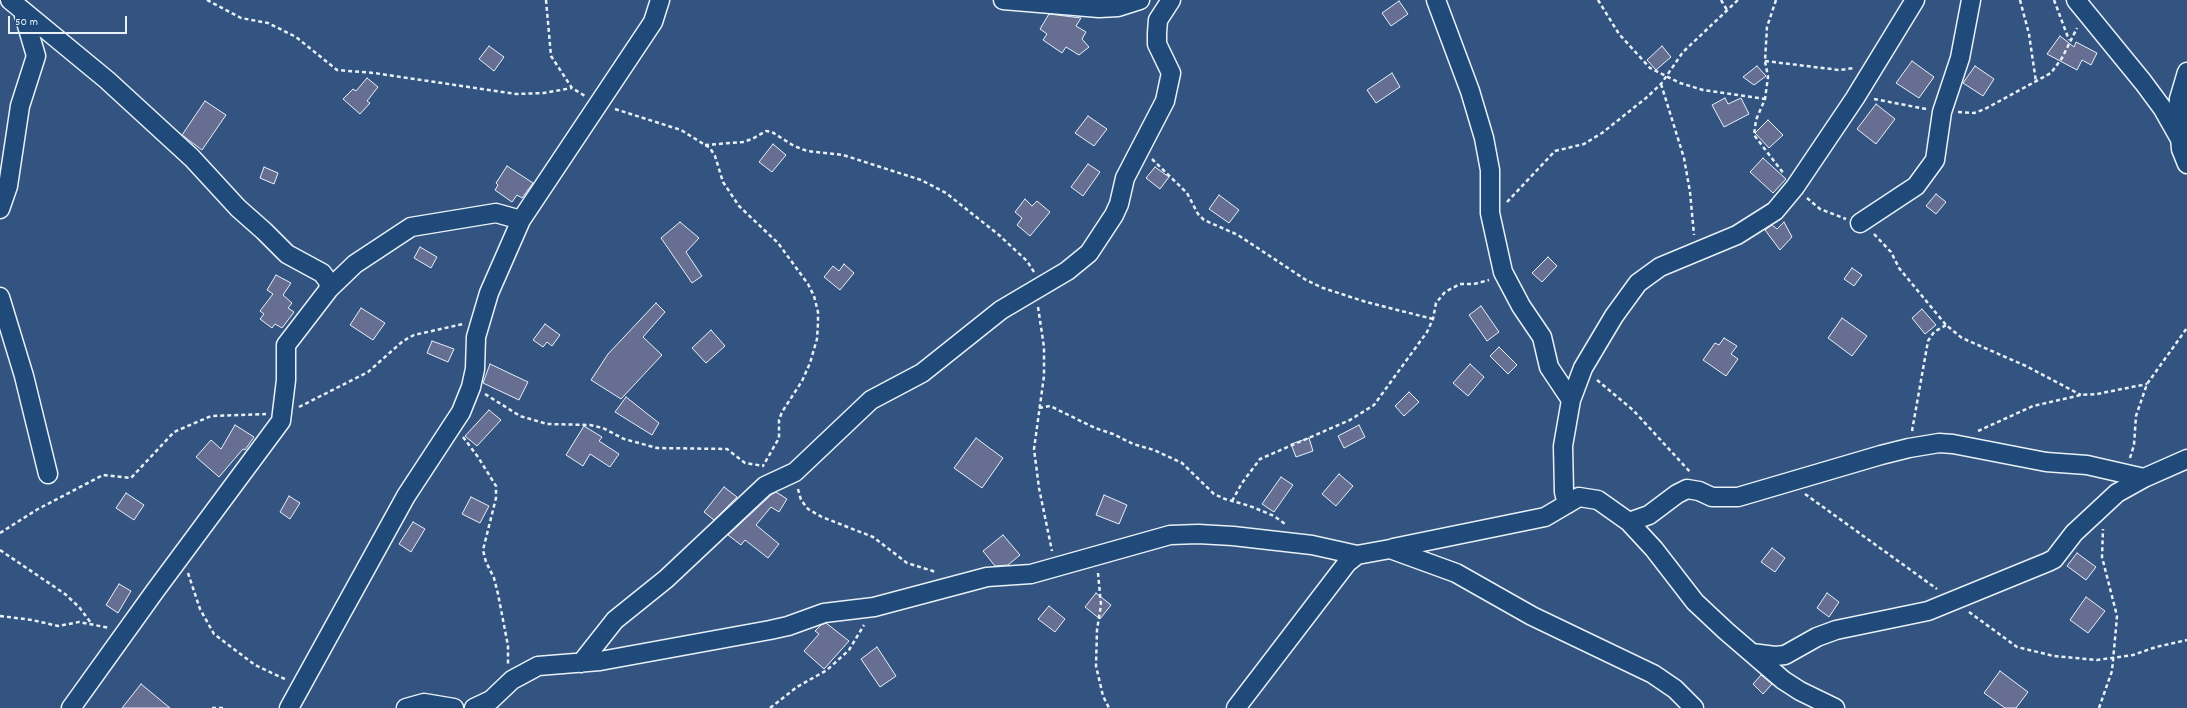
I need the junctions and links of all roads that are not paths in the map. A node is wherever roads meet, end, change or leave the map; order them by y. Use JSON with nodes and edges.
{"nodes":[{"id":1,"x":1004,"y":0,"type":"edge"},
{"id":2,"x":1140,"y":0,"type":"edge"},
{"id":3,"x":1171,"y":0,"type":"edge"},
{"id":4,"x":1436,"y":0,"type":"edge"},
{"id":5,"x":1915,"y":0,"type":"edge"},
{"id":6,"x":1971,"y":0,"type":"edge"},
{"id":7,"x":664,"y":2,"type":"edge"},
{"id":8,"x":16,"y":6,"type":"edge"},
{"id":9,"x":2082,"y":6,"type":"edge"},
{"id":10,"x":2187,"y":72,"type":"edge"},
{"id":11,"x":2180,"y":139,"type":"junction"},
{"id":12,"x":2187,"y":164,"type":"edge"},
{"id":13,"x":0,"y":209,"type":"edge"},
{"id":14,"x":521,"y":220,"type":"junction"},
{"id":15,"x":1860,"y":223,"type":"road end"},
{"id":16,"x":329,"y":289,"type":"junction"},
{"id":17,"x":0,"y":297,"type":"edge"},
{"id":18,"x":1571,"y":400,"type":"junction"},
{"id":19,"x":2187,"y":459,"type":"edge"},
{"id":20,"x":48,"y":474,"type":"dead end"},
{"id":21,"x":2136,"y":476,"type":"junction"},
{"id":22,"x":1567,"y":504,"type":"junction"},
{"id":23,"x":1629,"y":522,"type":"junction"},
{"id":24,"x":1390,"y":549,"type":"junction"},
{"id":25,"x":1357,"y":555,"type":"junction"},
{"id":26,"x":1752,"y":653,"type":"junction"},
{"id":27,"x":581,"y":663,"type":"junction"},
{"id":28,"x":71,"y":708,"type":"edge"},
{"id":29,"x":289,"y":708,"type":"edge"},
{"id":30,"x":406,"y":708,"type":"edge"},
{"id":31,"x":454,"y":708,"type":"edge"},
{"id":32,"x":474,"y":708,"type":"edge"},
{"id":33,"x":1236,"y":708,"type":"edge"},
{"id":34,"x":1694,"y":708,"type":"edge"},
{"id":35,"x":1835,"y":708,"type":"edge"}],
"edges":[{"from":1,"to":2,"type":"street"},
{"from":3,"to":27,"type":"street"},
{"from":4,"to":18,"type":"street"},
{"from":5,"to":18,"type":"street"},
{"from":6,"to":15,"type":"street"},
{"from":7,"to":14,"type":"street"},
{"from":8,"to":13,"type":"street"},
{"from":8,"to":16,"type":"street"},
{"from":9,"to":11,"type":"street"},
{"from":10,"to":11,"type":"street"},
{"from":11,"to":12,"type":"street"},
{"from":14,"to":16,"type":"street"},
{"from":14,"to":29,"type":"street"},
{"from":16,"to":28,"type":"street"},
{"from":17,"to":20,"type":"street"},
{"from":18,"to":22,"type":"street"},
{"from":19,"to":21,"type":"street"},
{"from":21,"to":23,"type":"street"},
{"from":21,"to":26,"type":"street"},
{"from":22,"to":23,"type":"street"},
{"from":22,"to":24,"type":"street"},
{"from":23,"to":26,"type":"street"},
{"from":24,"to":25,"type":"street"},
{"from":24,"to":34,"type":"street"},
{"from":25,"to":27,"type":"street"},
{"from":25,"to":33,"type":"street"},
{"from":26,"to":35,"type":"street"},
{"from":27,"to":32,"type":"street"},
{"from":30,"to":31,"type":"street"}]}
